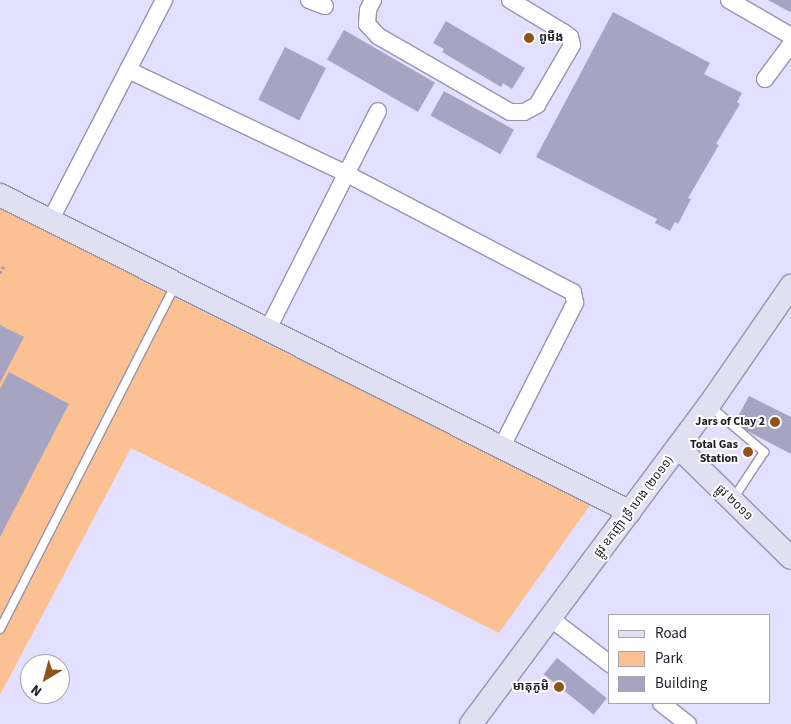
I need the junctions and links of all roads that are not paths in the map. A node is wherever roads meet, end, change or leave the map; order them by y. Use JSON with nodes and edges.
{"nodes":[{"id":1,"x":164,"y":0,"type":"edge"},
{"id":2,"x":309,"y":0,"type":"edge"},
{"id":3,"x":373,"y":0,"type":"edge"},
{"id":4,"x":510,"y":0,"type":"edge"},
{"id":5,"x":729,"y":0,"type":"edge"},
{"id":6,"x":325,"y":6,"type":"dead end"},
{"id":7,"x":791,"y":36,"type":"edge"},
{"id":8,"x":791,"y":44,"type":"edge"},
{"id":9,"x":128,"y":70,"type":"junction"},
{"id":10,"x":765,"y":80,"type":"dead end"},
{"id":11,"x":378,"y":111,"type":"dead end"},
{"id":12,"x":345,"y":173,"type":"junction"},
{"id":13,"x":0,"y":195,"type":"edge"},
{"id":14,"x":50,"y":221,"type":"junction"},
{"id":15,"x":176,"y":284,"type":"junction"},
{"id":16,"x":791,"y":286,"type":"edge"},
{"id":17,"x":268,"y":329,"type":"junction"},
{"id":18,"x":709,"y":405,"type":"junction"},
{"id":19,"x":678,"y":447,"type":"junction"},
{"id":20,"x":501,"y":448,"type":"junction"},
{"id":21,"x":732,"y":501,"type":"junction"},
{"id":22,"x":630,"y":512,"type":"junction"},
{"id":23,"x":791,"y":558,"type":"edge"},
{"id":24,"x":550,"y":618,"type":"junction"},
{"id":25,"x":0,"y":629,"type":"edge"},
{"id":26,"x":608,"y":662,"type":"edge"},
{"id":27,"x":662,"y":704,"type":"edge"},
{"id":28,"x":471,"y":724,"type":"edge"},
{"id":29,"x":688,"y":724,"type":"edge"}],
"edges":[{"from":1,"to":9,"type":"street"},
{"from":2,"to":6,"type":"street"},
{"from":3,"to":4,"type":"street"},
{"from":5,"to":7,"type":"street"},
{"from":8,"to":10,"type":"street"},
{"from":9,"to":12,"type":"street"},
{"from":9,"to":14,"type":"street"},
{"from":11,"to":12,"type":"street"},
{"from":12,"to":17,"type":"street"},
{"from":12,"to":20,"type":"street"},
{"from":13,"to":14,"type":"main road"},
{"from":14,"to":15,"type":"main road"},
{"from":15,"to":17,"type":"main road"},
{"from":15,"to":25,"type":"lane"},
{"from":16,"to":18,"type":"main road","name":"ផ្លូវ ឧកញ៉ា ទ្រី ហេង (២០១១)"},
{"from":17,"to":20,"type":"main road"},
{"from":18,"to":19,"type":"main road","name":"ផ្លូវ ឧកញ៉ា ទ្រី ហេង (២០១១)"},
{"from":18,"to":21,"type":"lane"},
{"from":19,"to":21,"type":"main road","name":"ផ្លូវ ២០១១"},
{"from":19,"to":22,"type":"main road","name":"ផ្លូវ ឧកញ៉ា ទ្រី ហេង (២០១១)"},
{"from":20,"to":22,"type":"main road"},
{"from":21,"to":23,"type":"main road","name":"ផ្លូវ ២០១១"},
{"from":22,"to":24,"type":"main road","name":"ផ្លូវ ឧកញ៉ា ទ្រី ហេង (២០១១)"},
{"from":24,"to":26,"type":"street"},
{"from":24,"to":28,"type":"main road","name":"ផ្លូវ ឧកញ៉ា ទ្រី ហេង (២០១១)"},
{"from":27,"to":29,"type":"street"}]}
